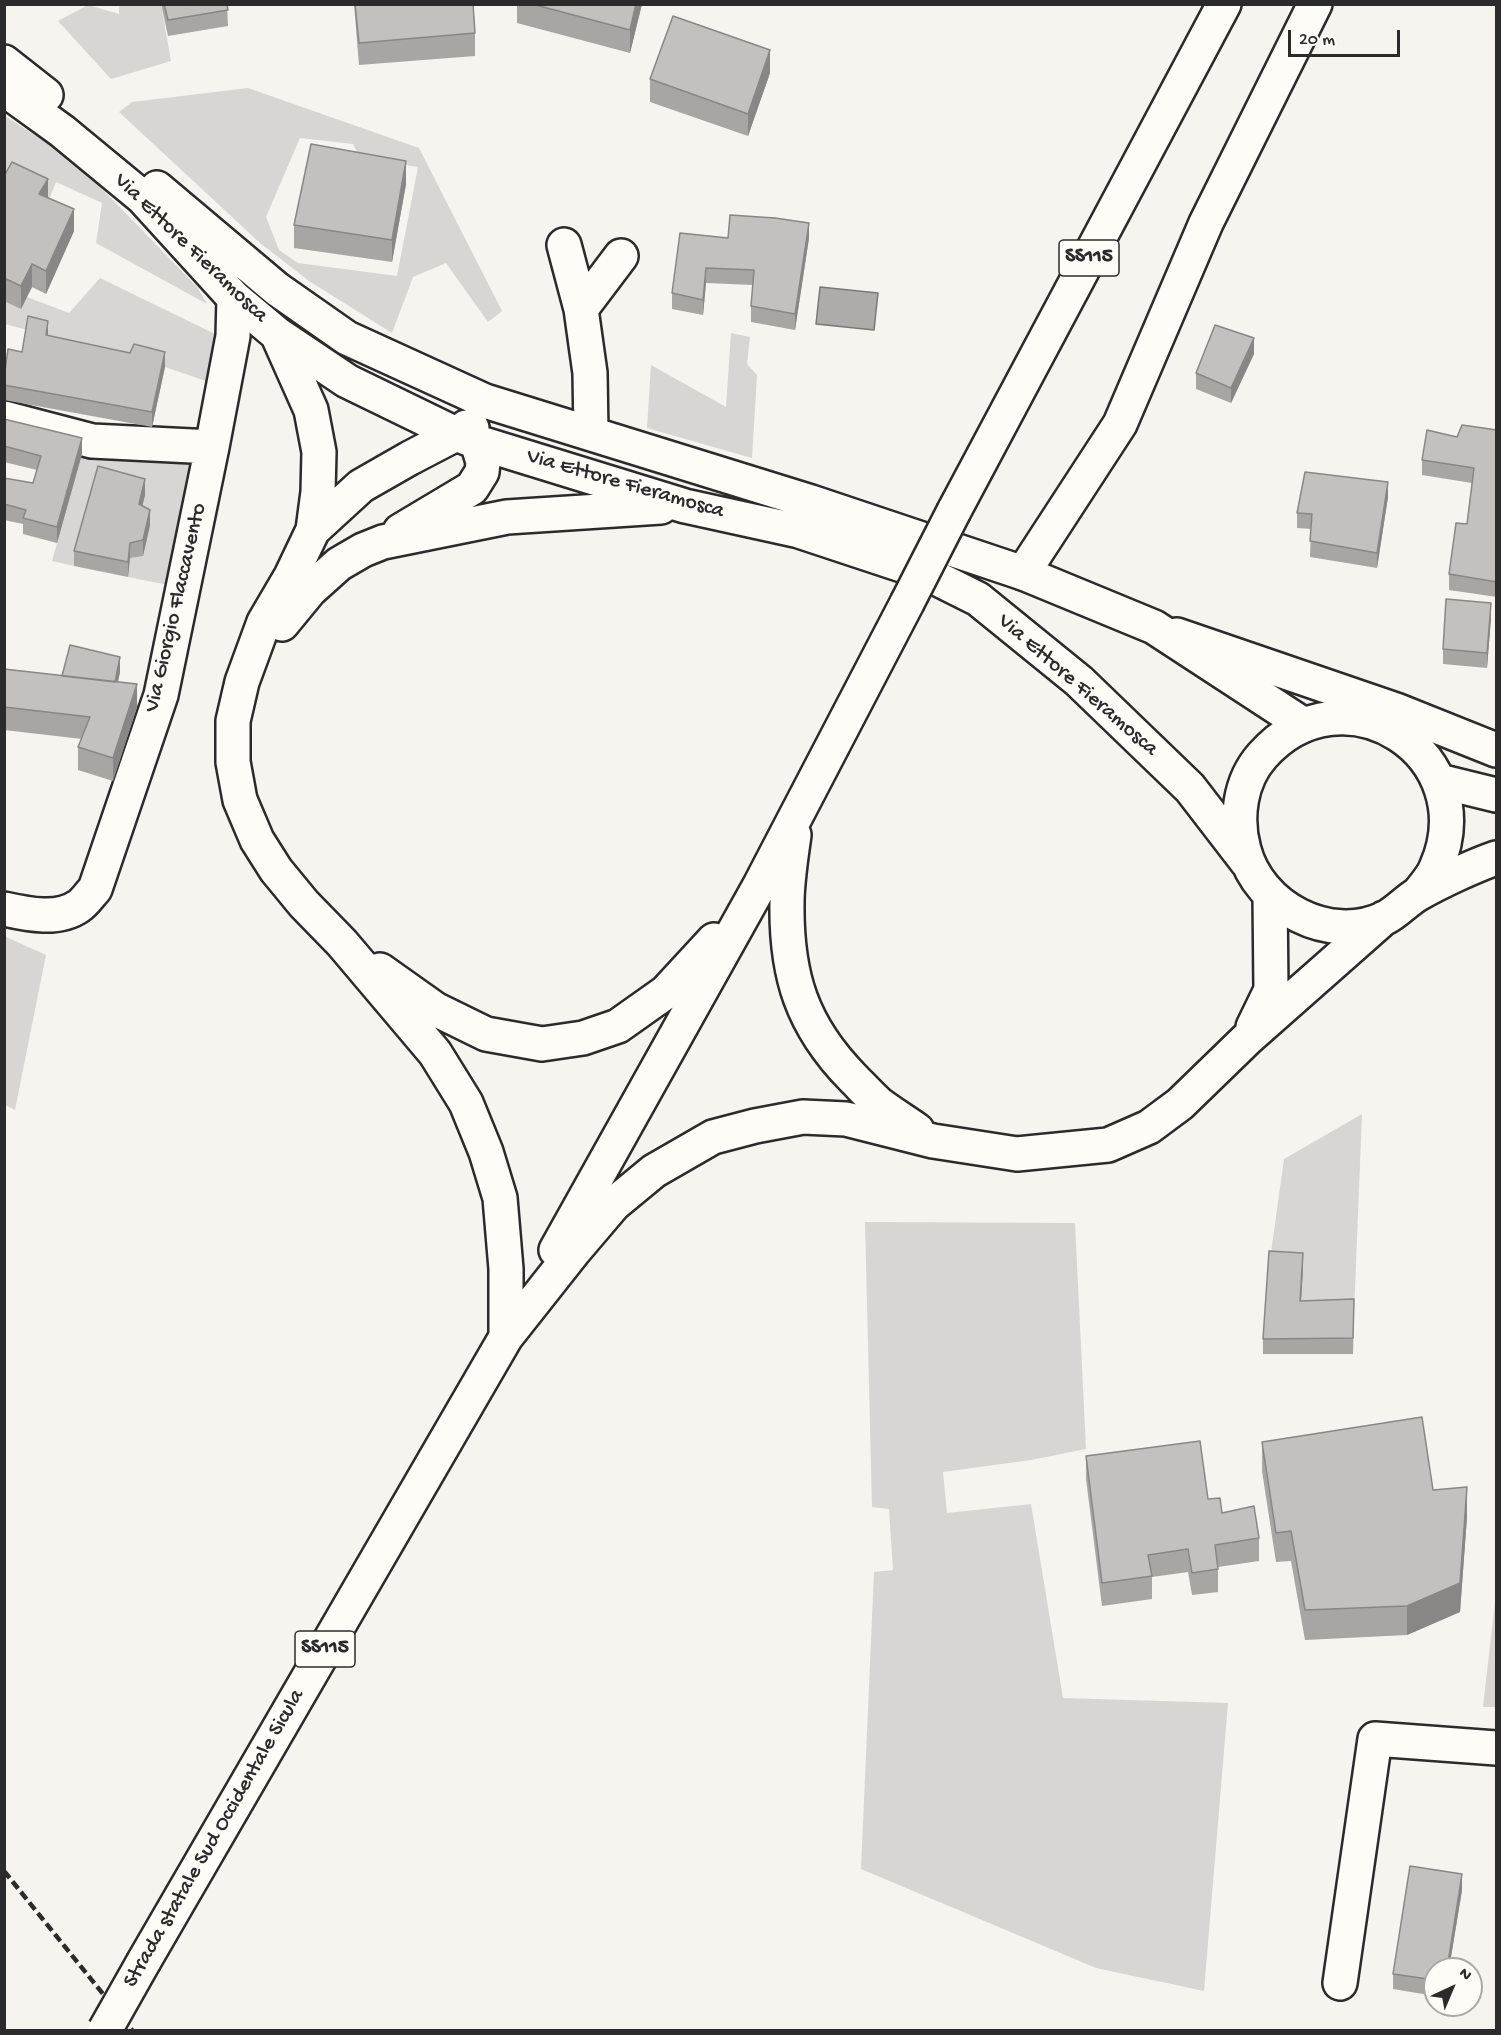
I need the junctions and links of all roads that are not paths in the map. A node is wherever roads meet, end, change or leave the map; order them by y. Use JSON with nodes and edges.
{"nodes":[{"id":1,"x":1224,"y":4,"type":"edge"},
{"id":2,"x":1315,"y":4,"type":"edge"},
{"id":3,"x":4,"y":62,"type":"edge"},
{"id":4,"x":4,"y":89,"type":"edge"},
{"id":5,"x":564,"y":245,"type":"dead end"},
{"id":6,"x":621,"y":256,"type":"dead end"},
{"id":7,"x":277,"y":289,"type":"junction"},
{"id":8,"x":234,"y":298,"type":"junction"},
{"id":9,"x":581,"y":309,"type":"junction"},
{"id":10,"x":277,"y":334,"type":"junction"},
{"id":11,"x":4,"y":417,"type":"edge"},
{"id":12,"x":591,"y":433,"type":"junction"},
{"id":13,"x":467,"y":435,"type":"junction"},
{"id":14,"x":212,"y":447,"type":"junction"},
{"id":15,"x":741,"y":480,"type":"junction"},
{"id":16,"x":685,"y":506,"type":"junction"},
{"id":17,"x":313,"y":530,"type":"junction"},
{"id":18,"x":383,"y":542,"type":"junction"},
{"id":19,"x":1023,"y":573,"type":"junction"},
{"id":20,"x":1154,"y":627,"type":"junction"},
{"id":21,"x":242,"y":682,"type":"junction"},
{"id":22,"x":1304,"y":725,"type":"junction"},
{"id":23,"x":1497,"y":750,"type":"edge"},
{"id":24,"x":1439,"y":781,"type":"junction"},
{"id":25,"x":1497,"y":795,"type":"edge"},
{"id":26,"x":796,"y":815,"type":"junction"},
{"id":27,"x":1497,"y":858,"type":"edge"},
{"id":28,"x":1247,"y":862,"type":"junction"},
{"id":29,"x":760,"y":885,"type":"junction"},
{"id":30,"x":1418,"y":894,"type":"junction"},
{"id":31,"x":1269,"y":896,"type":"junction"},
{"id":32,"x":4,"y":909,"type":"edge"},
{"id":33,"x":1384,"y":918,"type":"junction"},
{"id":34,"x":342,"y":944,"type":"junction"},
{"id":35,"x":1247,"y":1040,"type":"junction"},
{"id":36,"x":933,"y":1141,"type":"junction"},
{"id":37,"x":511,"y":1331,"type":"junction"},
{"id":38,"x":1497,"y":1748,"type":"edge"},
{"id":39,"x":1340,"y":1983,"type":"dead end"},
{"id":40,"x":105,"y":2031,"type":"edge"}],
"edges":[{"from":1,"to":26,"type":"main road","number":"SS115","bridge":true},
{"from":2,"to":19,"type":"main road"},
{"from":3,"to":7,"type":"main road","name":"Via Ettore Fieramosca"},
{"from":4,"to":8,"type":"main road","name":"Via Ettore Fieramosca"},
{"from":5,"to":9,"type":"main road"},
{"from":6,"to":9,"type":"main road"},
{"from":7,"to":12,"type":"main road","name":"Via Ettore Fieramosca"},
{"from":7,"to":13,"type":"main road"},
{"from":8,"to":10,"type":"main road","name":"Via Ettore Fieramosca"},
{"from":8,"to":14,"type":"main road","name":"Via Giorgio Flaccavento"},
{"from":9,"to":12,"type":"main road"},
{"from":10,"to":13,"type":"main road","name":"Via Ettore Fieramosca"},
{"from":10,"to":17,"type":"main road"},
{"from":11,"to":14,"type":"main road"},
{"from":12,"to":15,"type":"main road","name":"Via Ettore Fieramosca"},
{"from":13,"to":15,"type":"main road"},
{"from":13,"to":16,"type":"main road","name":"Via Ettore Fieramosca"},
{"from":13,"to":17,"type":"main road"},
{"from":13,"to":18,"type":"main road"},
{"from":14,"to":32,"type":"main road","name":"Via Giorgio Flaccavento"},
{"from":15,"to":19,"type":"main road","name":"Via Ettore Fieramosca"},
{"from":16,"to":18,"type":"main road"},
{"from":16,"to":28,"type":"main road","name":"Via Ettore Fieramosca"},
{"from":17,"to":21,"type":"main road"},
{"from":18,"to":21,"type":"main road"},
{"from":19,"to":20,"type":"main road","name":"Via Ettore Fieramosca"},
{"from":20,"to":22,"type":"main road","name":"Via Ettore Fieramosca"},
{"from":20,"to":23,"type":"main road"},
{"from":21,"to":34,"type":"main road"},
{"from":22,"to":24,"type":"main road"},
{"from":22,"to":28,"type":"main road"},
{"from":24,"to":25,"type":"main road"},
{"from":24,"to":30,"type":"main road"},
{"from":26,"to":29,"type":"main road"},
{"from":26,"to":36,"type":"main road"},
{"from":27,"to":30,"type":"main road"},
{"from":28,"to":31,"type":"main road"},
{"from":29,"to":34,"type":"main road"},
{"from":29,"to":37,"type":"main road"},
{"from":30,"to":33,"type":"main road"},
{"from":31,"to":33,"type":"main road"},
{"from":31,"to":35,"type":"main road"},
{"from":33,"to":35,"type":"main road"},
{"from":34,"to":37,"type":"main road"},
{"from":35,"to":36,"type":"main road"},
{"from":36,"to":37,"type":"main road"},
{"from":37,"to":40,"type":"main road","name":"Strada statale Sud Occidentale Sicula","number":"SS115","bridge":true},
{"from":38,"to":39,"type":"main road"}]}
